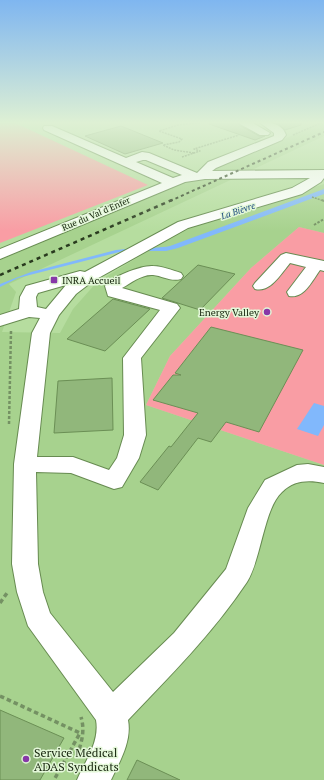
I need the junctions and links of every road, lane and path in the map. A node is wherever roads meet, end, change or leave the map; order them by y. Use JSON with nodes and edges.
{"nodes":[{"id":1,"x":117,"y":158,"type":"edge"},
{"id":2,"x":135,"y":158,"type":"edge"},
{"id":3,"x":152,"y":158,"type":"edge"},
{"id":4,"x":178,"y":158,"type":"edge"},
{"id":5,"x":228,"y":158,"type":"edge"},
{"id":6,"x":125,"y":162,"type":"junction"},
{"id":7,"x":164,"y":163,"type":"junction"},
{"id":8,"x":321,"y":174,"type":"edge"},
{"id":9,"x":200,"y":176,"type":"junction"},
{"id":10,"x":171,"y":182,"type":"junction"},
{"id":11,"x":315,"y":198,"type":"dead end"},
{"id":12,"x":324,"y":201,"type":"edge"},
{"id":13,"x":324,"y":219,"type":"edge"},
{"id":14,"x":314,"y":225,"type":"dead end"},
{"id":15,"x":0,"y":254,"type":"edge"},
{"id":16,"x":320,"y":266,"type":"edge"},
{"id":17,"x":175,"y":276,"type":"dead end"},
{"id":18,"x":87,"y":278,"type":"junction"},
{"id":19,"x":261,"y":286,"type":"dead end"},
{"id":20,"x":295,"y":292,"type":"dead end"},
{"id":21,"x":39,"y":313,"type":"junction"},
{"id":22,"x":0,"y":321,"type":"edge"},
{"id":23,"x":25,"y":464,"type":"junction"},
{"id":24,"x":324,"y":475,"type":"edge"},
{"id":25,"x":0,"y":696,"type":"edge"},
{"id":26,"x":111,"y":715,"type":"junction"},
{"id":27,"x":54,"y":780,"type":"edge"},
{"id":28,"x":94,"y":780,"type":"edge"}],
"edges":[{"from":1,"to":6,"type":"street"},
{"from":2,"to":6,"type":"street"},
{"from":3,"to":7,"type":"street"},
{"from":4,"to":7,"type":"path"},
{"from":5,"to":9,"type":"street"},
{"from":6,"to":10,"type":"street"},
{"from":7,"to":9,"type":"street"},
{"from":8,"to":9,"type":"street"},
{"from":8,"to":18,"type":"street"},
{"from":9,"to":10,"type":"street","name":"Rue du Val d'Enfer"},
{"from":10,"to":15,"type":"street","name":"Rue du Val d'Enfer"},
{"from":11,"to":12,"type":"path"},
{"from":13,"to":14,"type":"path"},
{"from":16,"to":19,"type":"street"},
{"from":16,"to":20,"type":"street"},
{"from":17,"to":23,"type":"street"},
{"from":18,"to":21,"type":"street"},
{"from":18,"to":21,"type":"street"},
{"from":21,"to":22,"type":"street"},
{"from":21,"to":23,"type":"street"},
{"from":23,"to":26,"type":"street"},
{"from":24,"to":26,"type":"street"},
{"from":25,"to":27,"type":"path"},
{"from":26,"to":28,"type":"street"}]}
